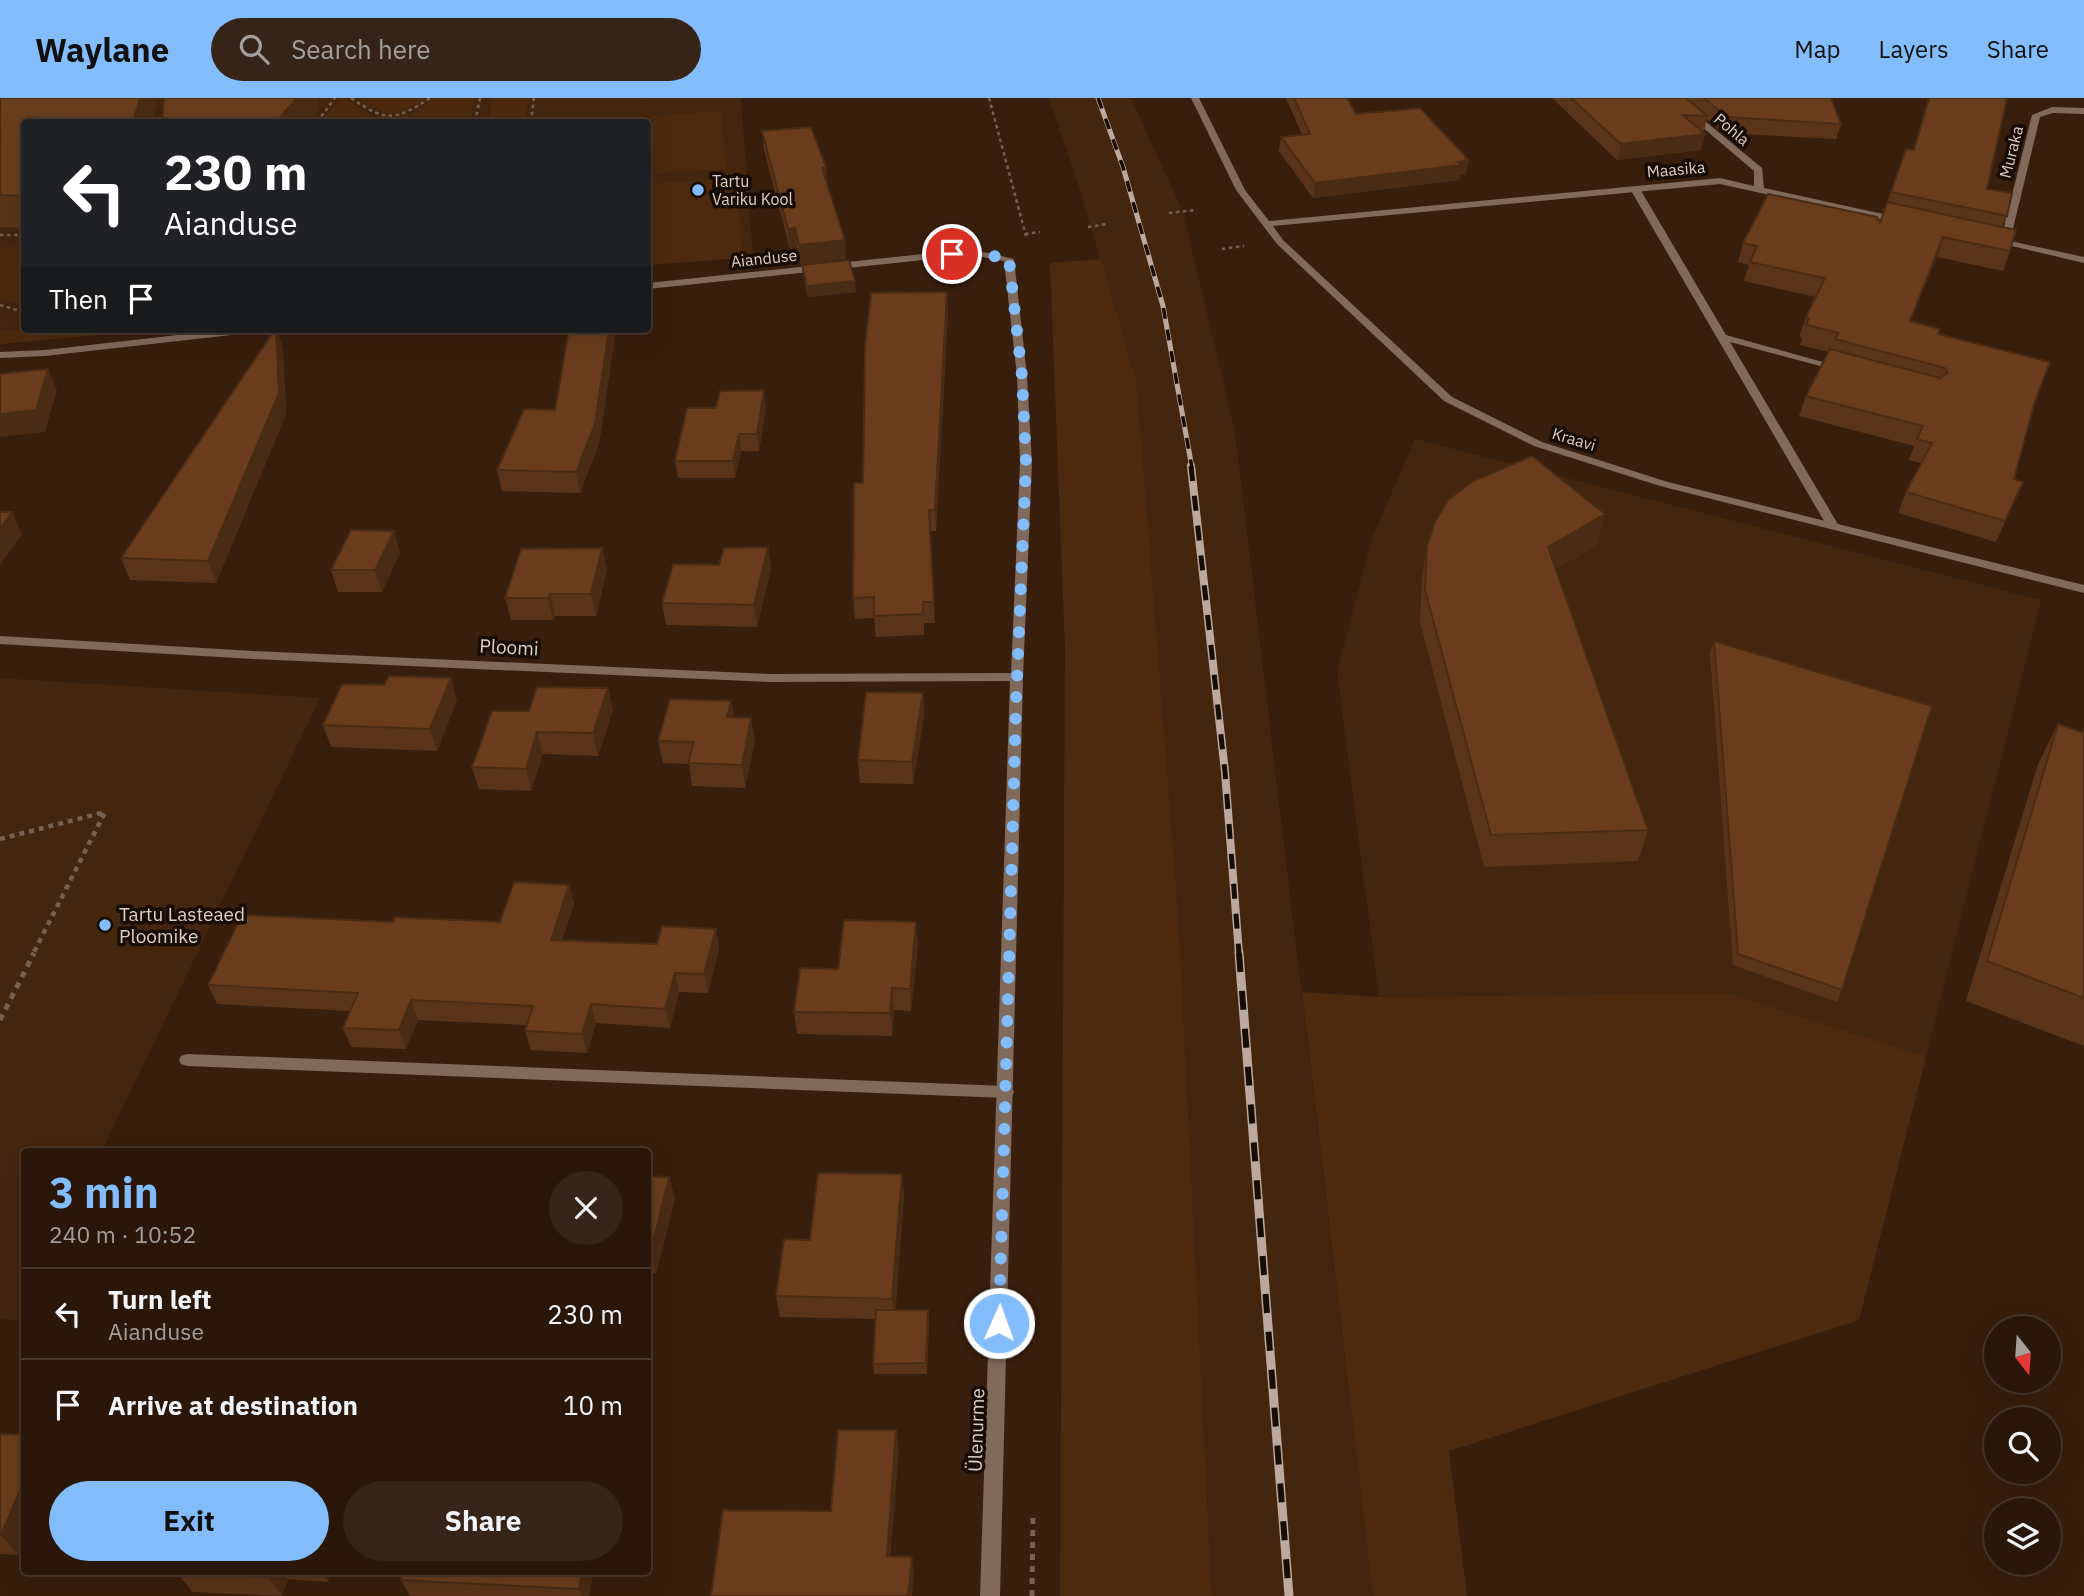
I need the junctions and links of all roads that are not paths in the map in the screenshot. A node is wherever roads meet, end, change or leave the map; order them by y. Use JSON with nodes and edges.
{"nodes":[{"id":1,"x":1195,"y":98,"type":"edge"},
{"id":2,"x":1672,"y":98,"type":"edge"},
{"id":3,"x":2084,"y":111,"type":"edge"},
{"id":4,"x":1635,"y":189,"type":"junction"},
{"id":5,"x":1759,"y":189,"type":"junction"},
{"id":6,"x":1909,"y":222,"type":"edge"},
{"id":7,"x":1265,"y":224,"type":"junction"},
{"id":8,"x":1991,"y":240,"type":"edge"},
{"id":9,"x":2005,"y":243,"type":"junction"},
{"id":10,"x":1009,"y":259,"type":"joint"},
{"id":11,"x":2084,"y":260,"type":"edge"},
{"id":12,"x":651,"y":286,"type":"edge"},
{"id":13,"x":222,"y":333,"type":"edge"},
{"id":14,"x":1722,"y":337,"type":"junction"},
{"id":15,"x":0,"y":355,"type":"edge"},
{"id":16,"x":1854,"y":372,"type":"edge"},
{"id":17,"x":1833,"y":526,"type":"junction"},
{"id":18,"x":2084,"y":589,"type":"edge"},
{"id":19,"x":0,"y":640,"type":"edge"},
{"id":20,"x":1017,"y":677,"type":"junction"},
{"id":21,"x":187,"y":1060,"type":"dead end"},
{"id":22,"x":1006,"y":1091,"type":"junction"},
{"id":23,"x":989,"y":1596,"type":"edge"}],
"edges":[{"from":1,"to":7,"type":"street","name":"Kraavi"},
{"from":2,"to":5,"type":"street","name":"Pohla"},
{"from":3,"to":9,"type":"street","name":"Muraka"},
{"from":4,"to":5,"type":"street","name":"Maasika"},
{"from":4,"to":7,"type":"street","name":"Maasika"},
{"from":4,"to":14,"type":"street"},
{"from":5,"to":6,"type":"street","name":"Maasika"},
{"from":7,"to":17,"type":"street","name":"Kraavi"},
{"from":8,"to":9,"type":"street"},
{"from":9,"to":11,"type":"street"},
{"from":10,"to":12,"type":"street","name":"Aianduse"},
{"from":10,"to":20,"type":"street","name":"Ülenurme"},
{"from":13,"to":15,"type":"street"},
{"from":14,"to":16,"type":"street"},
{"from":14,"to":17,"type":"street"},
{"from":17,"to":18,"type":"street","name":"Kraavi"},
{"from":19,"to":20,"type":"street","name":"Ploomi"},
{"from":20,"to":22,"type":"street","name":"Ülenurme"},
{"from":21,"to":22,"type":"street"},
{"from":22,"to":23,"type":"street","name":"Ülenurme"}]}
